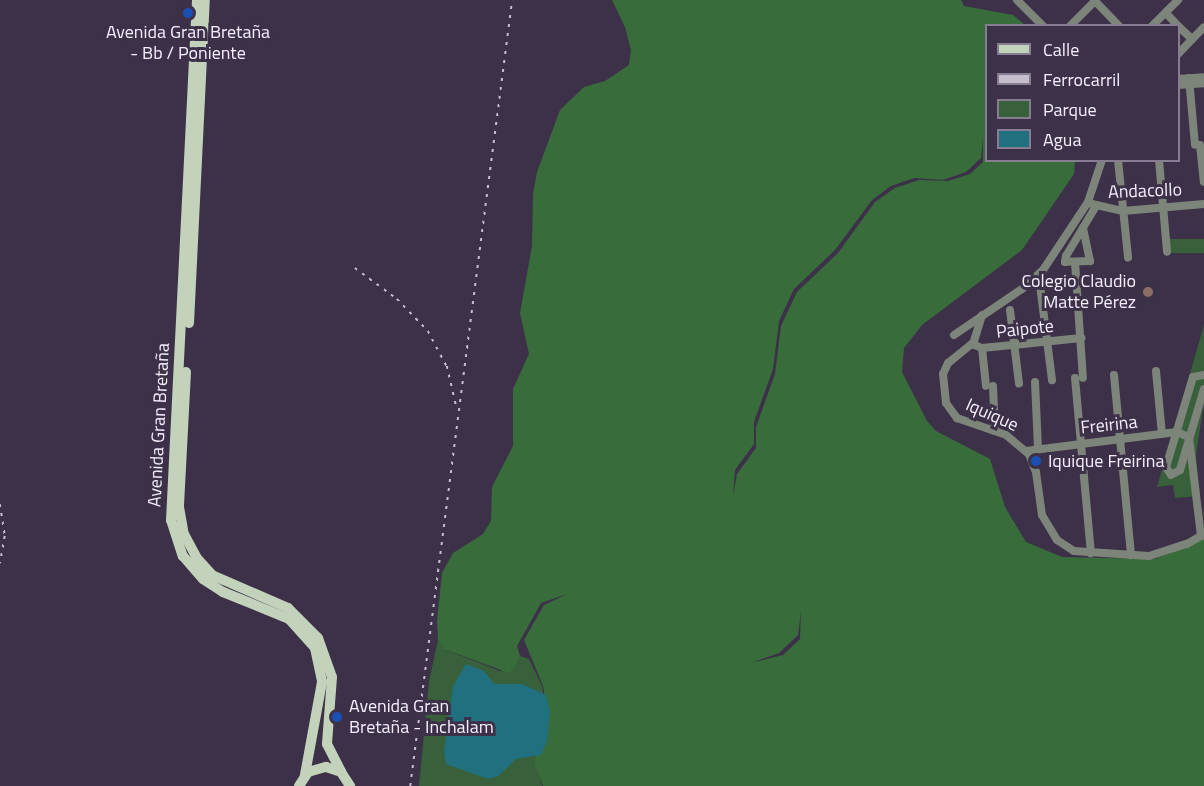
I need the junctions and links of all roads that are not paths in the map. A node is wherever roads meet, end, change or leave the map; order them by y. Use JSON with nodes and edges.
{"nodes":[{"id":1,"x":197,"y":0,"type":"edge"},
{"id":2,"x":206,"y":0,"type":"edge"},
{"id":3,"x":1017,"y":0,"type":"edge"},
{"id":4,"x":1095,"y":1,"type":"edge"},
{"id":5,"x":1173,"y":2,"type":"edge"},
{"id":6,"x":1166,"y":13,"type":"junction"},
{"id":7,"x":1041,"y":24,"type":"edge"},
{"id":8,"x":1072,"y":24,"type":"edge"},
{"id":9,"x":1117,"y":24,"type":"edge"},
{"id":10,"x":1154,"y":24,"type":"edge"},
{"id":11,"x":1176,"y":24,"type":"edge"},
{"id":12,"x":1204,"y":27,"type":"edge"},
{"id":13,"x":1180,"y":28,"type":"edge"},
{"id":14,"x":1192,"y":39,"type":"junction"},
{"id":15,"x":1180,"y":53,"type":"edge"},
{"id":16,"x":1204,"y":77,"type":"edge"},
{"id":17,"x":1180,"y":79,"type":"edge"},
{"id":18,"x":1189,"y":81,"type":"junction"},
{"id":19,"x":1204,"y":83,"type":"edge"},
{"id":20,"x":1180,"y":85,"type":"edge"},
{"id":21,"x":1101,"y":162,"type":"edge"},
{"id":22,"x":1118,"y":162,"type":"edge"},
{"id":23,"x":1159,"y":162,"type":"edge"},
{"id":24,"x":1204,"y":182,"type":"edge"},
{"id":25,"x":1088,"y":202,"type":"junction"},
{"id":26,"x":1204,"y":204,"type":"edge"},
{"id":27,"x":1096,"y":207,"type":"junction"},
{"id":28,"x":1163,"y":207,"type":"junction"},
{"id":29,"x":1123,"y":210,"type":"junction"},
{"id":30,"x":1083,"y":228,"type":"junction"},
{"id":31,"x":1167,"y":252,"type":"dead end"},
{"id":32,"x":1128,"y":257,"type":"dead end"},
{"id":33,"x":1075,"y":261,"type":"junction"},
{"id":34,"x":1040,"y":285,"type":"dead end"},
{"id":35,"x":1010,"y":310,"type":"dead end"},
{"id":36,"x":982,"y":315,"type":"junction"},
{"id":37,"x":954,"y":335,"type":"dead end"},
{"id":38,"x":1082,"y":338,"type":"junction"},
{"id":39,"x":1047,"y":342,"type":"junction"},
{"id":40,"x":972,"y":344,"type":"junction"},
{"id":41,"x":1014,"y":345,"type":"junction"},
{"id":42,"x":982,"y":348,"type":"junction"},
{"id":43,"x":1156,"y":371,"type":"dead end"},
{"id":44,"x":1114,"y":375,"type":"dead end"},
{"id":45,"x":1204,"y":375,"type":"edge"},
{"id":46,"x":1052,"y":381,"type":"dead end"},
{"id":47,"x":1035,"y":382,"type":"dead end"},
{"id":48,"x":1019,"y":383,"type":"dead end"},
{"id":49,"x":1204,"y":389,"type":"edge"},
{"id":50,"x":995,"y":431,"type":"junction"},
{"id":51,"x":1177,"y":432,"type":"junction"},
{"id":52,"x":1162,"y":434,"type":"junction"},
{"id":53,"x":1120,"y":439,"type":"junction"},
{"id":54,"x":1191,"y":439,"type":"junction"},
{"id":55,"x":1081,"y":442,"type":"junction"},
{"id":56,"x":1038,"y":447,"type":"junction"},
{"id":57,"x":1026,"y":451,"type":"junction"},
{"id":58,"x":1203,"y":535,"type":"edge"},
{"id":59,"x":1091,"y":553,"type":"junction"},
{"id":60,"x":1131,"y":555,"type":"junction"},
{"id":61,"x":341,"y":772,"type":"junction"},
{"id":62,"x":305,"y":775,"type":"junction"},
{"id":63,"x":299,"y":786,"type":"edge"},
{"id":64,"x":350,"y":786,"type":"edge"}],
"edges":[{"from":1,"to":62,"type":"main road","name":"Avenida Gran Bretaña"},
{"from":2,"to":61,"type":"main road","name":"Avenida Gran Bretaña"},
{"from":3,"to":7,"type":"street"},
{"from":4,"to":8,"type":"street"},
{"from":4,"to":9,"type":"street"},
{"from":5,"to":6,"type":"street"},
{"from":6,"to":10,"type":"street"},
{"from":6,"to":11,"type":"street"},
{"from":12,"to":14,"type":"street"},
{"from":13,"to":14,"type":"street"},
{"from":14,"to":15,"type":"street"},
{"from":16,"to":18,"type":"street"},
{"from":17,"to":18,"type":"street"},
{"from":18,"to":19,"type":"street"},
{"from":18,"to":20,"type":"street"},
{"from":18,"to":24,"type":"street"},
{"from":21,"to":25,"type":"street"},
{"from":22,"to":29,"type":"street"},
{"from":23,"to":28,"type":"street"},
{"from":25,"to":27,"type":"street","name":"Andacollo"},
{"from":25,"to":36,"type":"street"},
{"from":26,"to":28,"type":"street","name":"Andacollo"},
{"from":27,"to":29,"type":"street","name":"Andacollo"},
{"from":27,"to":30,"type":"street"},
{"from":28,"to":29,"type":"street","name":"Andacollo"},
{"from":28,"to":31,"type":"street"},
{"from":29,"to":32,"type":"street"},
{"from":30,"to":33,"type":"street"},
{"from":30,"to":33,"type":"street"},
{"from":33,"to":38,"type":"street"},
{"from":34,"to":39,"type":"street"},
{"from":35,"to":41,"type":"street"},
{"from":36,"to":37,"type":"street"},
{"from":36,"to":40,"type":"street"},
{"from":38,"to":39,"type":"street","name":"Paipote"},
{"from":38,"to":55,"type":"street"},
{"from":39,"to":41,"type":"street","name":"Paipote"},
{"from":39,"to":46,"type":"street"},
{"from":40,"to":42,"type":"street","name":"Paipote"},
{"from":40,"to":50,"type":"street","name":"Iquique"},
{"from":41,"to":42,"type":"street","name":"Paipote"},
{"from":41,"to":48,"type":"street"},
{"from":42,"to":50,"type":"street"},
{"from":43,"to":52,"type":"street"},
{"from":44,"to":53,"type":"street"},
{"from":45,"to":51,"type":"street"},
{"from":47,"to":56,"type":"street"},
{"from":49,"to":54,"type":"street"},
{"from":50,"to":57,"type":"street","name":"Iquique"},
{"from":51,"to":52,"type":"street","name":"Freirina"},
{"from":51,"to":54,"type":"street","name":"Freirina"},
{"from":51,"to":54,"type":"street"},
{"from":52,"to":53,"type":"street","name":"Freirina"},
{"from":53,"to":55,"type":"street","name":"Freirina"},
{"from":53,"to":60,"type":"street"},
{"from":54,"to":58,"type":"street"},
{"from":55,"to":56,"type":"street","name":"Freirina"},
{"from":55,"to":59,"type":"street"},
{"from":56,"to":57,"type":"street","name":"Freirina"},
{"from":57,"to":59,"type":"street","name":"Iquique"},
{"from":58,"to":60,"type":"street","name":"Iquique"},
{"from":59,"to":60,"type":"street","name":"Iquique"},
{"from":61,"to":62,"type":"main road"},
{"from":61,"to":64,"type":"main road","name":"Avenida Gran Bretaña"},
{"from":62,"to":63,"type":"main road","name":"Avenida Gran Bretaña"}]}
